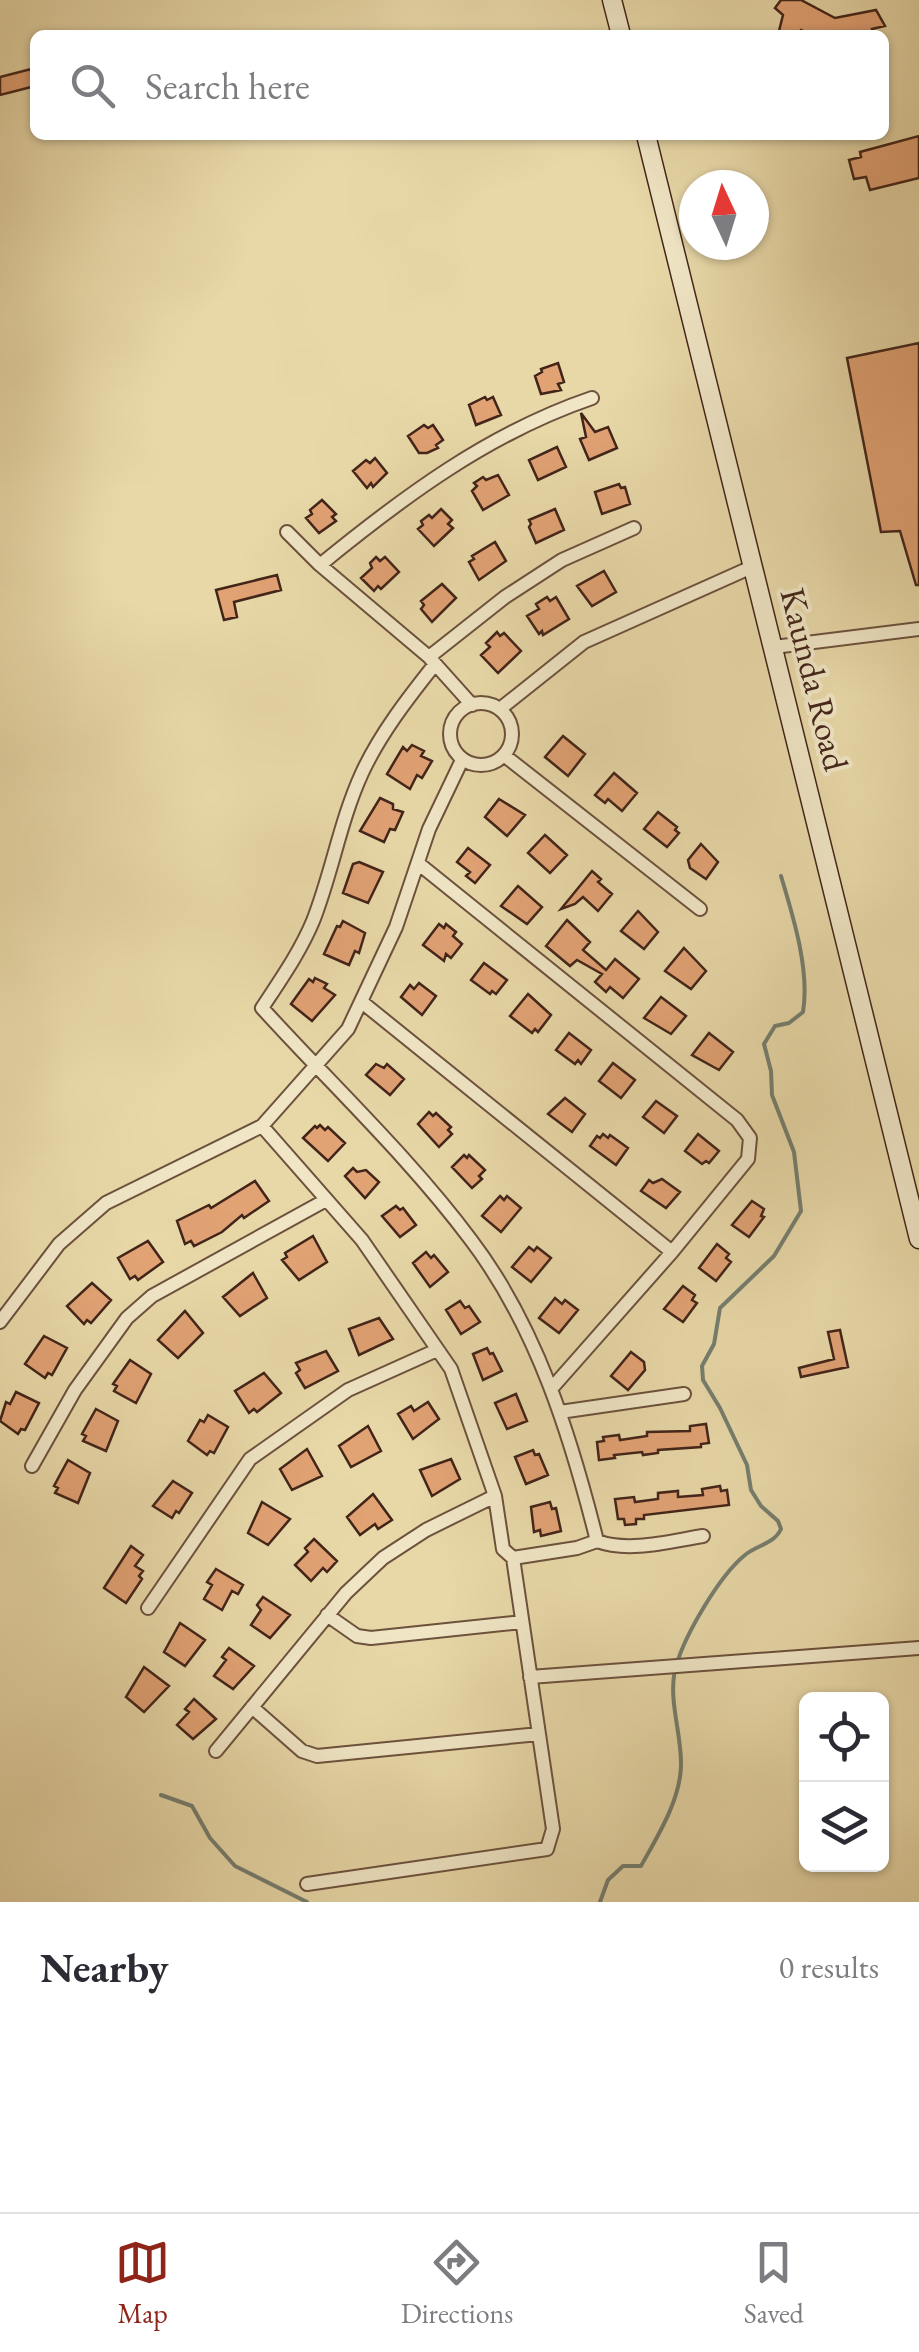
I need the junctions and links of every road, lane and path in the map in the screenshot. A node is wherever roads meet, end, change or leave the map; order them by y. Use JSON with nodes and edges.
{"nodes":[{"id":1,"x":612,"y":0,"type":"edge"},
{"id":2,"x":620,"y":30,"type":"edge"},
{"id":3,"x":647,"y":140,"type":"edge"},
{"id":4,"x":592,"y":398,"type":"dead end"},
{"id":5,"x":634,"y":528,"type":"dead end"},
{"id":6,"x":286,"y":532,"type":"dead end"},
{"id":7,"x":320,"y":565,"type":"junction"},
{"id":8,"x":754,"y":566,"type":"junction"},
{"id":9,"x":919,"y":629,"type":"edge"},
{"id":10,"x":774,"y":646,"type":"junction"},
{"id":11,"x":432,"y":660,"type":"junction"},
{"id":12,"x":472,"y":705,"type":"junction"},
{"id":13,"x":500,"y":709,"type":"junction"},
{"id":14,"x":505,"y":756,"type":"junction"},
{"id":15,"x":462,"y":760,"type":"junction"},
{"id":16,"x":419,"y":864,"type":"junction"},
{"id":17,"x":700,"y":909,"type":"dead end"},
{"id":18,"x":363,"y":1002,"type":"junction"},
{"id":19,"x":316,"y":1067,"type":"junction"},
{"id":20,"x":262,"y":1126,"type":"junction"},
{"id":21,"x":326,"y":1200,"type":"junction"},
{"id":22,"x":919,"y":1239,"type":"edge"},
{"id":23,"x":672,"y":1252,"type":"junction"},
{"id":24,"x":0,"y":1322,"type":"edge"},
{"id":25,"x":437,"y":1350,"type":"junction"},
{"id":26,"x":551,"y":1389,"type":"junction"},
{"id":27,"x":684,"y":1394,"type":"dead end"},
{"id":28,"x":560,"y":1412,"type":"junction"},
{"id":29,"x":32,"y":1466,"type":"dead end"},
{"id":30,"x":496,"y":1496,"type":"junction"},
{"id":31,"x":704,"y":1536,"type":"dead end"},
{"id":32,"x":597,"y":1541,"type":"junction"},
{"id":33,"x":513,"y":1558,"type":"junction"},
{"id":34,"x":148,"y":1608,"type":"dead end"},
{"id":35,"x":328,"y":1616,"type":"junction"},
{"id":36,"x":522,"y":1622,"type":"junction"},
{"id":37,"x":919,"y":1648,"type":"edge"},
{"id":38,"x":530,"y":1677,"type":"junction"},
{"id":39,"x":252,"y":1707,"type":"junction"},
{"id":40,"x":539,"y":1734,"type":"junction"},
{"id":41,"x":216,"y":1751,"type":"dead end"},
{"id":42,"x":307,"y":1884,"type":"dead end"}],
"edges":[{"from":1,"to":2,"type":"main road"},
{"from":3,"to":8,"type":"main road","name":"Kaunda Road"},
{"from":4,"to":7,"type":"street"},
{"from":5,"to":11,"type":"street"},
{"from":6,"to":7,"type":"street"},
{"from":7,"to":11,"type":"street"},
{"from":8,"to":10,"type":"main road","name":"Kaunda Road"},
{"from":8,"to":13,"type":"street"},
{"from":9,"to":10,"type":"street"},
{"from":10,"to":22,"type":"main road","name":"Kaunda Road"},
{"from":11,"to":12,"type":"street"},
{"from":11,"to":19,"type":"street"},
{"from":12,"to":13,"type":"street"},
{"from":12,"to":15,"type":"street"},
{"from":13,"to":14,"type":"street"},
{"from":14,"to":15,"type":"street"},
{"from":14,"to":17,"type":"street"},
{"from":15,"to":16,"type":"street"},
{"from":16,"to":18,"type":"street"},
{"from":16,"to":23,"type":"street"},
{"from":18,"to":19,"type":"street"},
{"from":18,"to":23,"type":"street"},
{"from":19,"to":20,"type":"street"},
{"from":19,"to":26,"type":"street"},
{"from":20,"to":21,"type":"street"},
{"from":20,"to":24,"type":"street"},
{"from":21,"to":25,"type":"street"},
{"from":21,"to":29,"type":"street"},
{"from":23,"to":26,"type":"street"},
{"from":25,"to":30,"type":"street"},
{"from":25,"to":34,"type":"street"},
{"from":26,"to":28,"type":"street"},
{"from":27,"to":28,"type":"street"},
{"from":28,"to":32,"type":"street"},
{"from":30,"to":33,"type":"street"},
{"from":30,"to":35,"type":"street"},
{"from":31,"to":32,"type":"street"},
{"from":32,"to":33,"type":"street"},
{"from":33,"to":36,"type":"street"},
{"from":35,"to":36,"type":"street"},
{"from":35,"to":39,"type":"street"},
{"from":36,"to":38,"type":"street"},
{"from":37,"to":38,"type":"street"},
{"from":38,"to":40,"type":"street"},
{"from":39,"to":40,"type":"street"},
{"from":39,"to":41,"type":"street"},
{"from":40,"to":42,"type":"street"}]}
